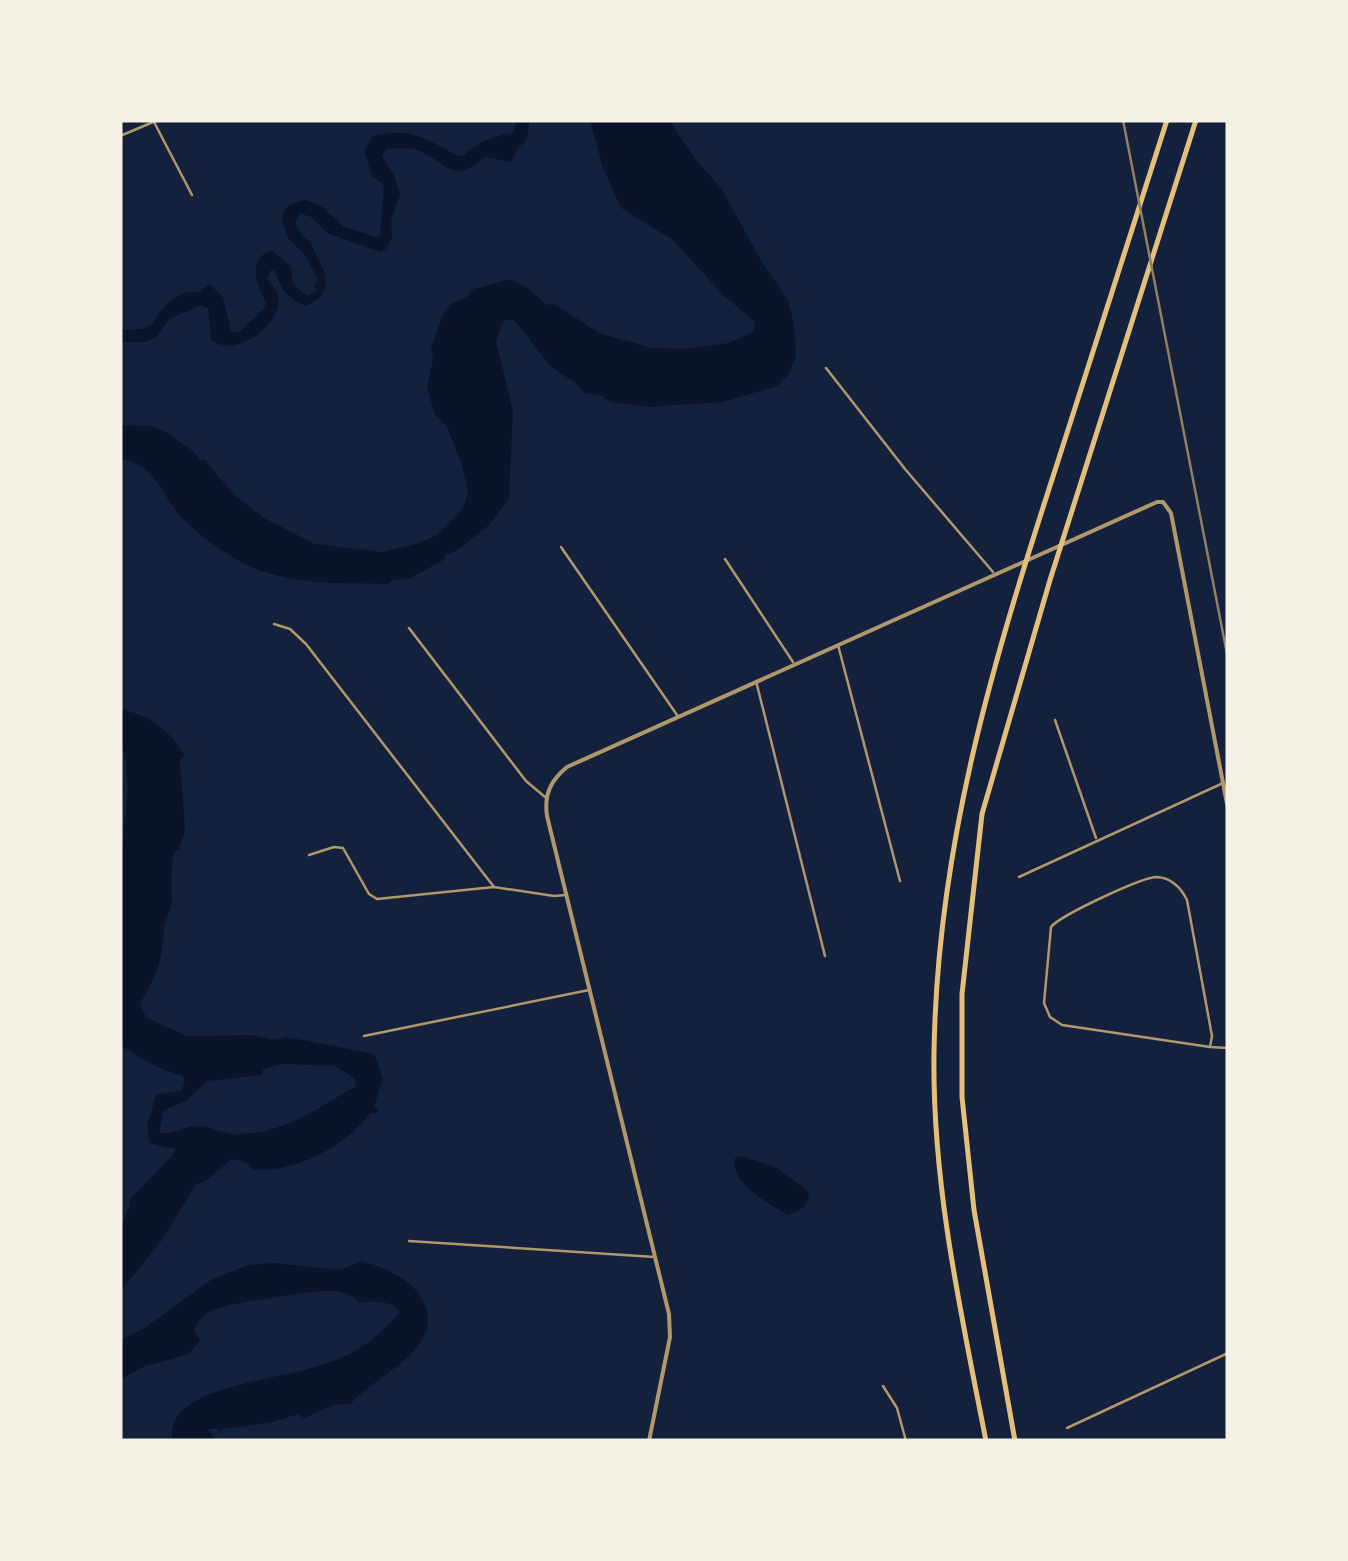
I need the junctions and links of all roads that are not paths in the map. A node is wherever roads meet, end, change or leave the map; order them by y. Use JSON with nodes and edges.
{"nodes":[{"id":1,"x":1166,"y":120,"type":"edge"},
{"id":2,"x":1196,"y":120,"type":"edge"},
{"id":3,"x":156,"y":121,"type":"edge"},
{"id":4,"x":120,"y":136,"type":"edge"},
{"id":5,"x":192,"y":194,"type":"dead end"},
{"id":6,"x":826,"y":368,"type":"dead end"},
{"id":7,"x":561,"y":547,"type":"dead end"},
{"id":8,"x":725,"y":559,"type":"dead end"},
{"id":9,"x":994,"y":573,"type":"junction"},
{"id":10,"x":274,"y":624,"type":"dead end"},
{"id":11,"x":408,"y":628,"type":"dead end"},
{"id":12,"x":838,"y":644,"type":"junction"},
{"id":13,"x":794,"y":664,"type":"junction"},
{"id":14,"x":756,"y":681,"type":"junction"},
{"id":15,"x":678,"y":716,"type":"junction"},
{"id":16,"x":1055,"y":720,"type":"dead end"},
{"id":17,"x":1223,"y":784,"type":"junction"},
{"id":18,"x":546,"y":798,"type":"junction"},
{"id":19,"x":1228,"y":809,"type":"edge"},
{"id":20,"x":1097,"y":839,"type":"junction"},
{"id":21,"x":309,"y":855,"type":"dead end"},
{"id":22,"x":1174,"y":873,"type":"dead end"},
{"id":23,"x":1018,"y":877,"type":"dead end"},
{"id":24,"x":900,"y":880,"type":"dead end"},
{"id":25,"x":1170,"y":880,"type":"junction"},
{"id":26,"x":494,"y":887,"type":"junction"},
{"id":27,"x":567,"y":895,"type":"junction"},
{"id":28,"x":825,"y":956,"type":"dead end"},
{"id":29,"x":590,"y":989,"type":"junction"},
{"id":30,"x":1050,"y":1017,"type":"junction"},
{"id":31,"x":1042,"y":1023,"type":"dead end"},
{"id":32,"x":364,"y":1036,"type":"dead end"},
{"id":33,"x":1210,"y":1047,"type":"junction"},
{"id":34,"x":1228,"y":1048,"type":"edge"},
{"id":35,"x":409,"y":1241,"type":"dead end"},
{"id":36,"x":656,"y":1257,"type":"junction"},
{"id":37,"x":1228,"y":1352,"type":"edge"},
{"id":38,"x":883,"y":1386,"type":"dead end"},
{"id":39,"x":1067,"y":1428,"type":"dead end"},
{"id":40,"x":649,"y":1441,"type":"edge"},
{"id":41,"x":906,"y":1441,"type":"edge"},
{"id":42,"x":986,"y":1441,"type":"edge"},
{"id":43,"x":1016,"y":1441,"type":"edge"}],
"edges":[{"from":1,"to":42,"type":"highway"},
{"from":2,"to":43,"type":"highway"},
{"from":3,"to":4,"type":"street"},
{"from":3,"to":5,"type":"street"},
{"from":6,"to":9,"type":"street"},
{"from":7,"to":15,"type":"street"},
{"from":8,"to":13,"type":"street"},
{"from":9,"to":12,"type":"street"},
{"from":9,"to":17,"type":"street"},
{"from":10,"to":26,"type":"street"},
{"from":11,"to":18,"type":"street"},
{"from":12,"to":13,"type":"street"},
{"from":12,"to":24,"type":"street"},
{"from":13,"to":14,"type":"street"},
{"from":14,"to":15,"type":"street"},
{"from":14,"to":28,"type":"street"},
{"from":15,"to":18,"type":"street"},
{"from":16,"to":20,"type":"street"},
{"from":17,"to":19,"type":"street"},
{"from":17,"to":20,"type":"street"},
{"from":18,"to":27,"type":"street"},
{"from":20,"to":23,"type":"street"},
{"from":21,"to":26,"type":"street"},
{"from":22,"to":25,"type":"street"},
{"from":25,"to":30,"type":"street"},
{"from":25,"to":33,"type":"street"},
{"from":26,"to":27,"type":"street"},
{"from":27,"to":29,"type":"street"},
{"from":29,"to":32,"type":"street"},
{"from":29,"to":36,"type":"street"},
{"from":30,"to":31,"type":"street"},
{"from":30,"to":33,"type":"street"},
{"from":33,"to":34,"type":"street"},
{"from":35,"to":36,"type":"street"},
{"from":36,"to":40,"type":"street"},
{"from":37,"to":39,"type":"street"},
{"from":38,"to":41,"type":"street"}]}
